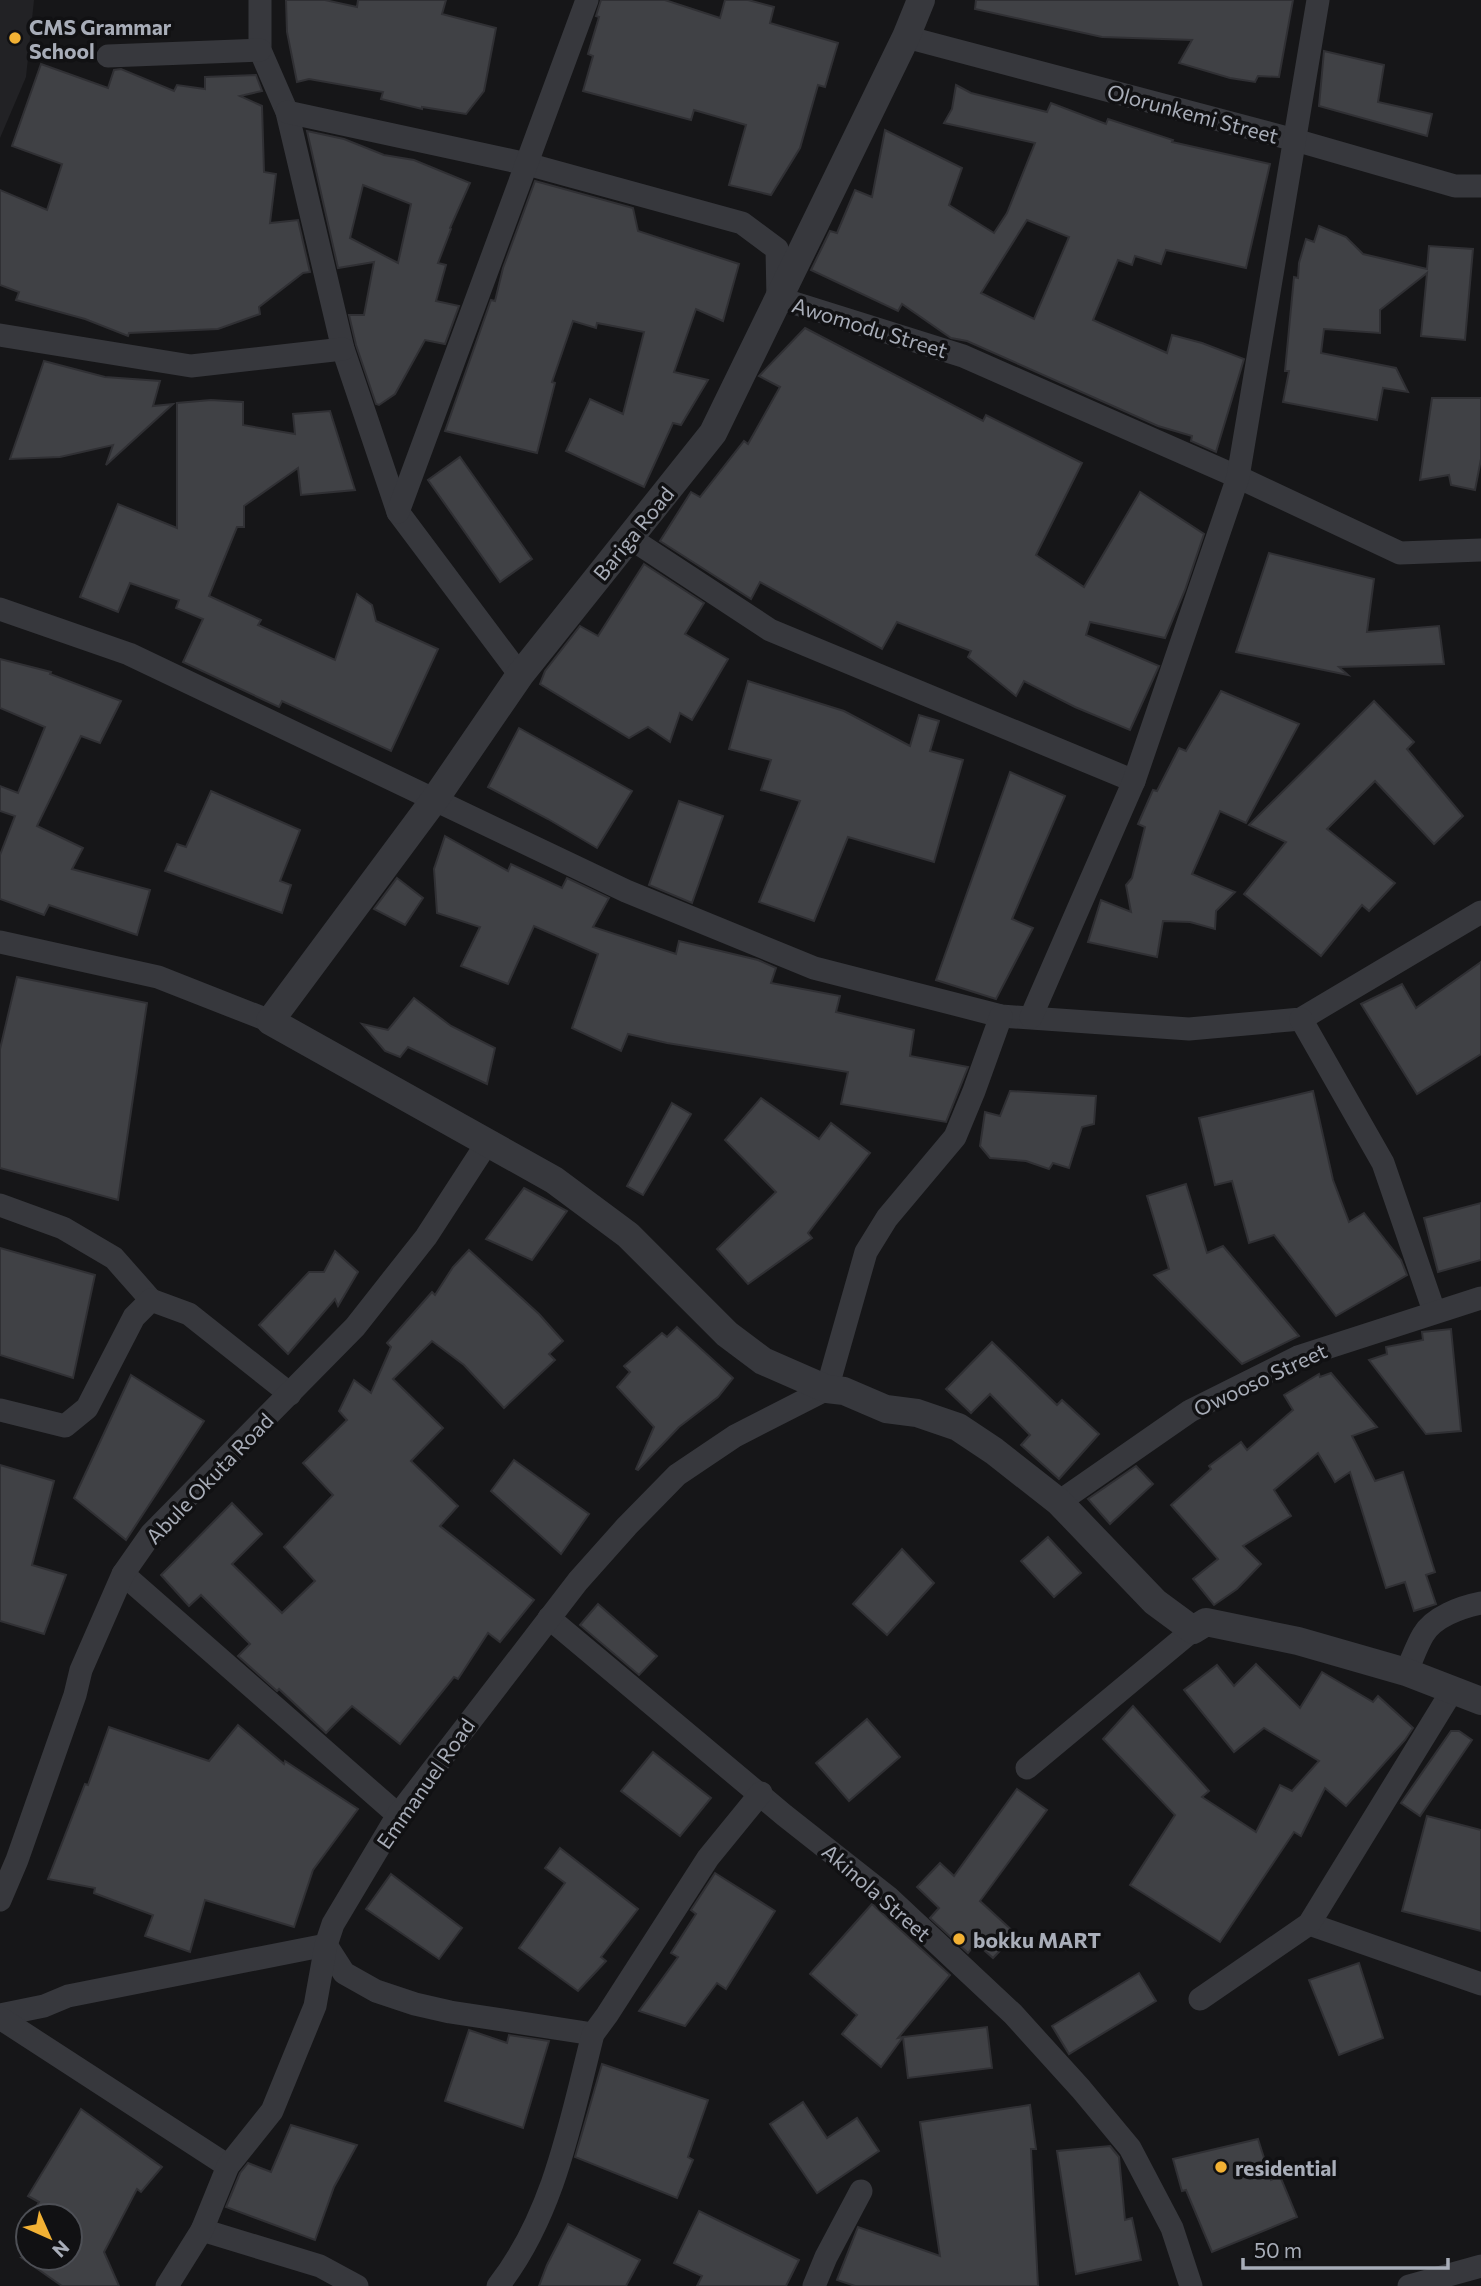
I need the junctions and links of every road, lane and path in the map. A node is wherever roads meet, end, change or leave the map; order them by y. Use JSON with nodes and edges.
{"nodes":[{"id":1,"x":260,"y":0,"type":"edge"},
{"id":2,"x":587,"y":0,"type":"edge"},
{"id":3,"x":920,"y":0,"type":"edge"},
{"id":4,"x":1318,"y":0,"type":"edge"},
{"id":5,"x":905,"y":37,"type":"junction"},
{"id":6,"x":260,"y":50,"type":"junction"},
{"id":7,"x":108,"y":56,"type":"dead end"},
{"id":8,"x":287,"y":112,"type":"junction"},
{"id":9,"x":1295,"y":140,"type":"junction"},
{"id":10,"x":527,"y":164,"type":"junction"},
{"id":11,"x":1481,"y":186,"type":"edge"},
{"id":12,"x":778,"y":299,"type":"junction"},
{"id":13,"x":0,"y":335,"type":"edge"},
{"id":14,"x":343,"y":349,"type":"junction"},
{"id":15,"x":1238,"y":477,"type":"junction"},
{"id":16,"x":398,"y":512,"type":"junction"},
{"id":17,"x":630,"y":538,"type":"junction"},
{"id":18,"x":1481,"y":550,"type":"edge"},
{"id":19,"x":0,"y":609,"type":"edge"},
{"id":20,"x":520,"y":675,"type":"junction"},
{"id":21,"x":1134,"y":781,"type":"junction"},
{"id":22,"x":435,"y":799,"type":"junction"},
{"id":23,"x":1481,"y":912,"type":"edge"},
{"id":24,"x":0,"y":942,"type":"edge"},
{"id":25,"x":1001,"y":1016,"type":"junction"},
{"id":26,"x":1031,"y":1017,"type":"junction"},
{"id":27,"x":1301,"y":1019,"type":"junction"},
{"id":28,"x":271,"y":1021,"type":"junction"},
{"id":29,"x":486,"y":1143,"type":"junction"},
{"id":30,"x":0,"y":1205,"type":"edge"},
{"id":31,"x":1481,"y":1298,"type":"edge"},
{"id":32,"x":151,"y":1300,"type":"junction"},
{"id":33,"x":1434,"y":1311,"type":"junction"},
{"id":34,"x":827,"y":1389,"type":"junction"},
{"id":35,"x":290,"y":1394,"type":"junction"},
{"id":36,"x":0,"y":1410,"type":"edge"},
{"id":37,"x":1059,"y":1502,"type":"junction"},
{"id":38,"x":123,"y":1574,"type":"junction"},
{"id":39,"x":1481,"y":1603,"type":"edge"},
{"id":40,"x":549,"y":1618,"type":"junction"},
{"id":41,"x":1193,"y":1630,"type":"junction"},
{"id":42,"x":1406,"y":1672,"type":"junction"},
{"id":43,"x":1452,"y":1691,"type":"junction"},
{"id":44,"x":1481,"y":1700,"type":"edge"},
{"id":45,"x":1027,"y":1768,"type":"dead end"},
{"id":46,"x":761,"y":1793,"type":"junction"},
{"id":47,"x":398,"y":1815,"type":"junction"},
{"id":48,"x":0,"y":1900,"type":"edge"},
{"id":49,"x":1309,"y":1924,"type":"junction"},
{"id":50,"x":326,"y":1945,"type":"junction"},
{"id":51,"x":1481,"y":1984,"type":"edge"},
{"id":52,"x":1200,"y":1999,"type":"dead end"},
{"id":53,"x":0,"y":2017,"type":"edge"},
{"id":54,"x":593,"y":2034,"type":"junction"},
{"id":55,"x":228,"y":2166,"type":"junction"},
{"id":56,"x":861,"y":2191,"type":"dead end"},
{"id":57,"x":202,"y":2230,"type":"junction"},
{"id":58,"x":1480,"y":2272,"type":"edge"},
{"id":59,"x":167,"y":2286,"type":"edge"},
{"id":60,"x":357,"y":2286,"type":"edge"},
{"id":61,"x":498,"y":2286,"type":"edge"},
{"id":62,"x":814,"y":2286,"type":"edge"},
{"id":63,"x":1191,"y":2286,"type":"edge"},
{"id":64,"x":1409,"y":2286,"type":"edge"}],
"edges":[{"from":1,"to":6,"type":"street"},
{"from":2,"to":10,"type":"street"},
{"from":3,"to":5,"type":"street","name":"Bariga Road"},
{"from":4,"to":9,"type":"street"},
{"from":5,"to":9,"type":"street","name":"Olorunkemi Street"},
{"from":5,"to":12,"type":"street","name":"Bariga Road"},
{"from":6,"to":7,"type":"street"},
{"from":6,"to":8,"type":"street"},
{"from":8,"to":10,"type":"street","name":"Awomodu Street"},
{"from":8,"to":14,"type":"street"},
{"from":9,"to":11,"type":"street","name":"Olorunkemi Street"},
{"from":9,"to":15,"type":"street"},
{"from":10,"to":12,"type":"street","name":"Awomodu Street"},
{"from":10,"to":16,"type":"street"},
{"from":12,"to":15,"type":"street","name":"Awomodu Street"},
{"from":12,"to":17,"type":"street","name":"Bariga Road"},
{"from":13,"to":14,"type":"street"},
{"from":14,"to":16,"type":"street"},
{"from":15,"to":18,"type":"street","name":"Awomodu Street"},
{"from":15,"to":21,"type":"street"},
{"from":16,"to":20,"type":"street"},
{"from":17,"to":20,"type":"street","name":"Bariga Road"},
{"from":17,"to":21,"type":"street"},
{"from":19,"to":22,"type":"street"},
{"from":20,"to":22,"type":"street","name":"Bariga Road"},
{"from":21,"to":26,"type":"street"},
{"from":22,"to":25,"type":"street"},
{"from":22,"to":28,"type":"street","name":"Bariga Road"},
{"from":23,"to":27,"type":"street"},
{"from":24,"to":28,"type":"street"},
{"from":25,"to":26,"type":"street"},
{"from":25,"to":34,"type":"street"},
{"from":26,"to":27,"type":"street"},
{"from":27,"to":33,"type":"street"},
{"from":28,"to":29,"type":"street"},
{"from":29,"to":34,"type":"street"},
{"from":29,"to":35,"type":"street","name":"Abule Okuta Road"},
{"from":30,"to":32,"type":"street"},
{"from":31,"to":33,"type":"street","name":"Owooso Street"},
{"from":32,"to":35,"type":"street"},
{"from":32,"to":36,"type":"street"},
{"from":33,"to":37,"type":"street","name":"Owooso Street"},
{"from":34,"to":37,"type":"street"},
{"from":34,"to":40,"type":"street","name":"Emmanuel Road"},
{"from":35,"to":38,"type":"street","name":"Abule Okuta Road"},
{"from":37,"to":41,"type":"street"},
{"from":38,"to":47,"type":"street"},
{"from":38,"to":48,"type":"street","name":"Abule Okuta Road"},
{"from":39,"to":42,"type":"street"},
{"from":40,"to":46,"type":"street","name":"Akinola Street"},
{"from":40,"to":47,"type":"street","name":"Emmanuel Road"},
{"from":41,"to":42,"type":"street"},
{"from":41,"to":45,"type":"street"},
{"from":42,"to":43,"type":"street"},
{"from":43,"to":44,"type":"street"},
{"from":43,"to":49,"type":"street"},
{"from":46,"to":54,"type":"street"},
{"from":46,"to":63,"type":"street","name":"Akinola Street"},
{"from":47,"to":50,"type":"street","name":"Emmanuel Road"},
{"from":49,"to":51,"type":"street"},
{"from":49,"to":52,"type":"street"},
{"from":50,"to":53,"type":"street"},
{"from":50,"to":54,"type":"street"},
{"from":50,"to":55,"type":"street","name":"Emmanuel Road"},
{"from":53,"to":55,"type":"street"},
{"from":54,"to":61,"type":"street"},
{"from":55,"to":57,"type":"street","name":"Emmanuel Road"},
{"from":56,"to":62,"type":"street"},
{"from":57,"to":59,"type":"street","name":"Emmanuel Road"},
{"from":57,"to":60,"type":"street"},
{"from":58,"to":64,"type":"street"}]}
